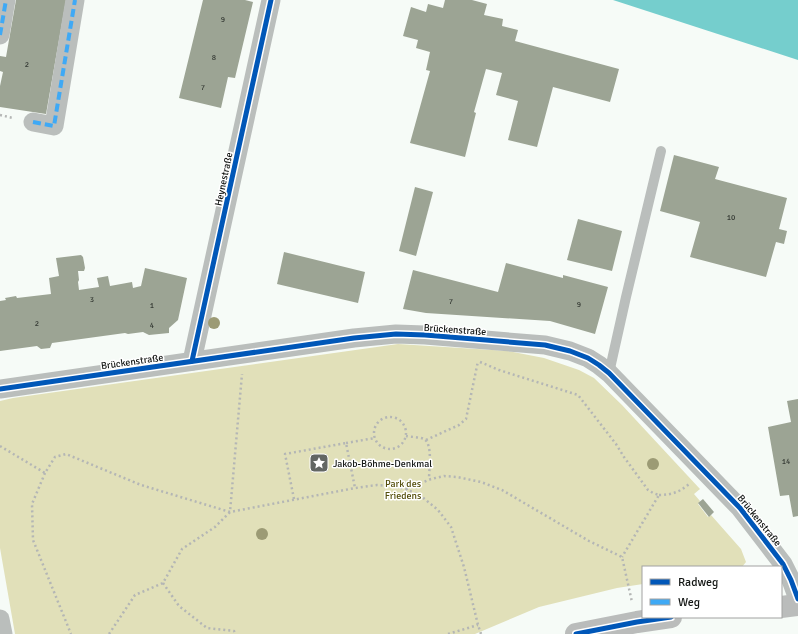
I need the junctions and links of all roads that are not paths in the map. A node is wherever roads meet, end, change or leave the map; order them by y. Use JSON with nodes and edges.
{"nodes":[{"id":1,"x":6,"y":0,"type":"edge"},
{"id":2,"x":75,"y":0,"type":"edge"},
{"id":3,"x":272,"y":0,"type":"edge"},
{"id":4,"x":0,"y":34,"type":"edge"},
{"id":5,"x":33,"y":122,"type":"dead end"},
{"id":6,"x":661,"y":152,"type":"dead end"},
{"id":7,"x":192,"y":361,"type":"junction"},
{"id":8,"x":609,"y":373,"type":"junction"},
{"id":9,"x":0,"y":389,"type":"edge"},
{"id":10,"x":798,"y":599,"type":"edge"},
{"id":11,"x":798,"y":606,"type":"edge"},
{"id":12,"x":782,"y":607,"type":"edge"},
{"id":13,"x":664,"y":618,"type":"edge"},
{"id":14,"x":0,"y":619,"type":"edge"},
{"id":15,"x":3,"y":634,"type":"edge"},
{"id":16,"x":576,"y":634,"type":"edge"}],
"edges":[{"from":1,"to":4,"type":"street"},
{"from":2,"to":5,"type":"street"},
{"from":3,"to":7,"type":"street","name":"Heynestraße"},
{"from":6,"to":8,"type":"lane"},
{"from":7,"to":8,"type":"street","name":"Brückenstraße"},
{"from":7,"to":9,"type":"street","name":"Brückenstraße"},
{"from":8,"to":10,"type":"street","name":"Brückenstraße"},
{"from":11,"to":12,"type":"main road"},
{"from":13,"to":16,"type":"main road"},
{"from":14,"to":15,"type":"street"}]}
